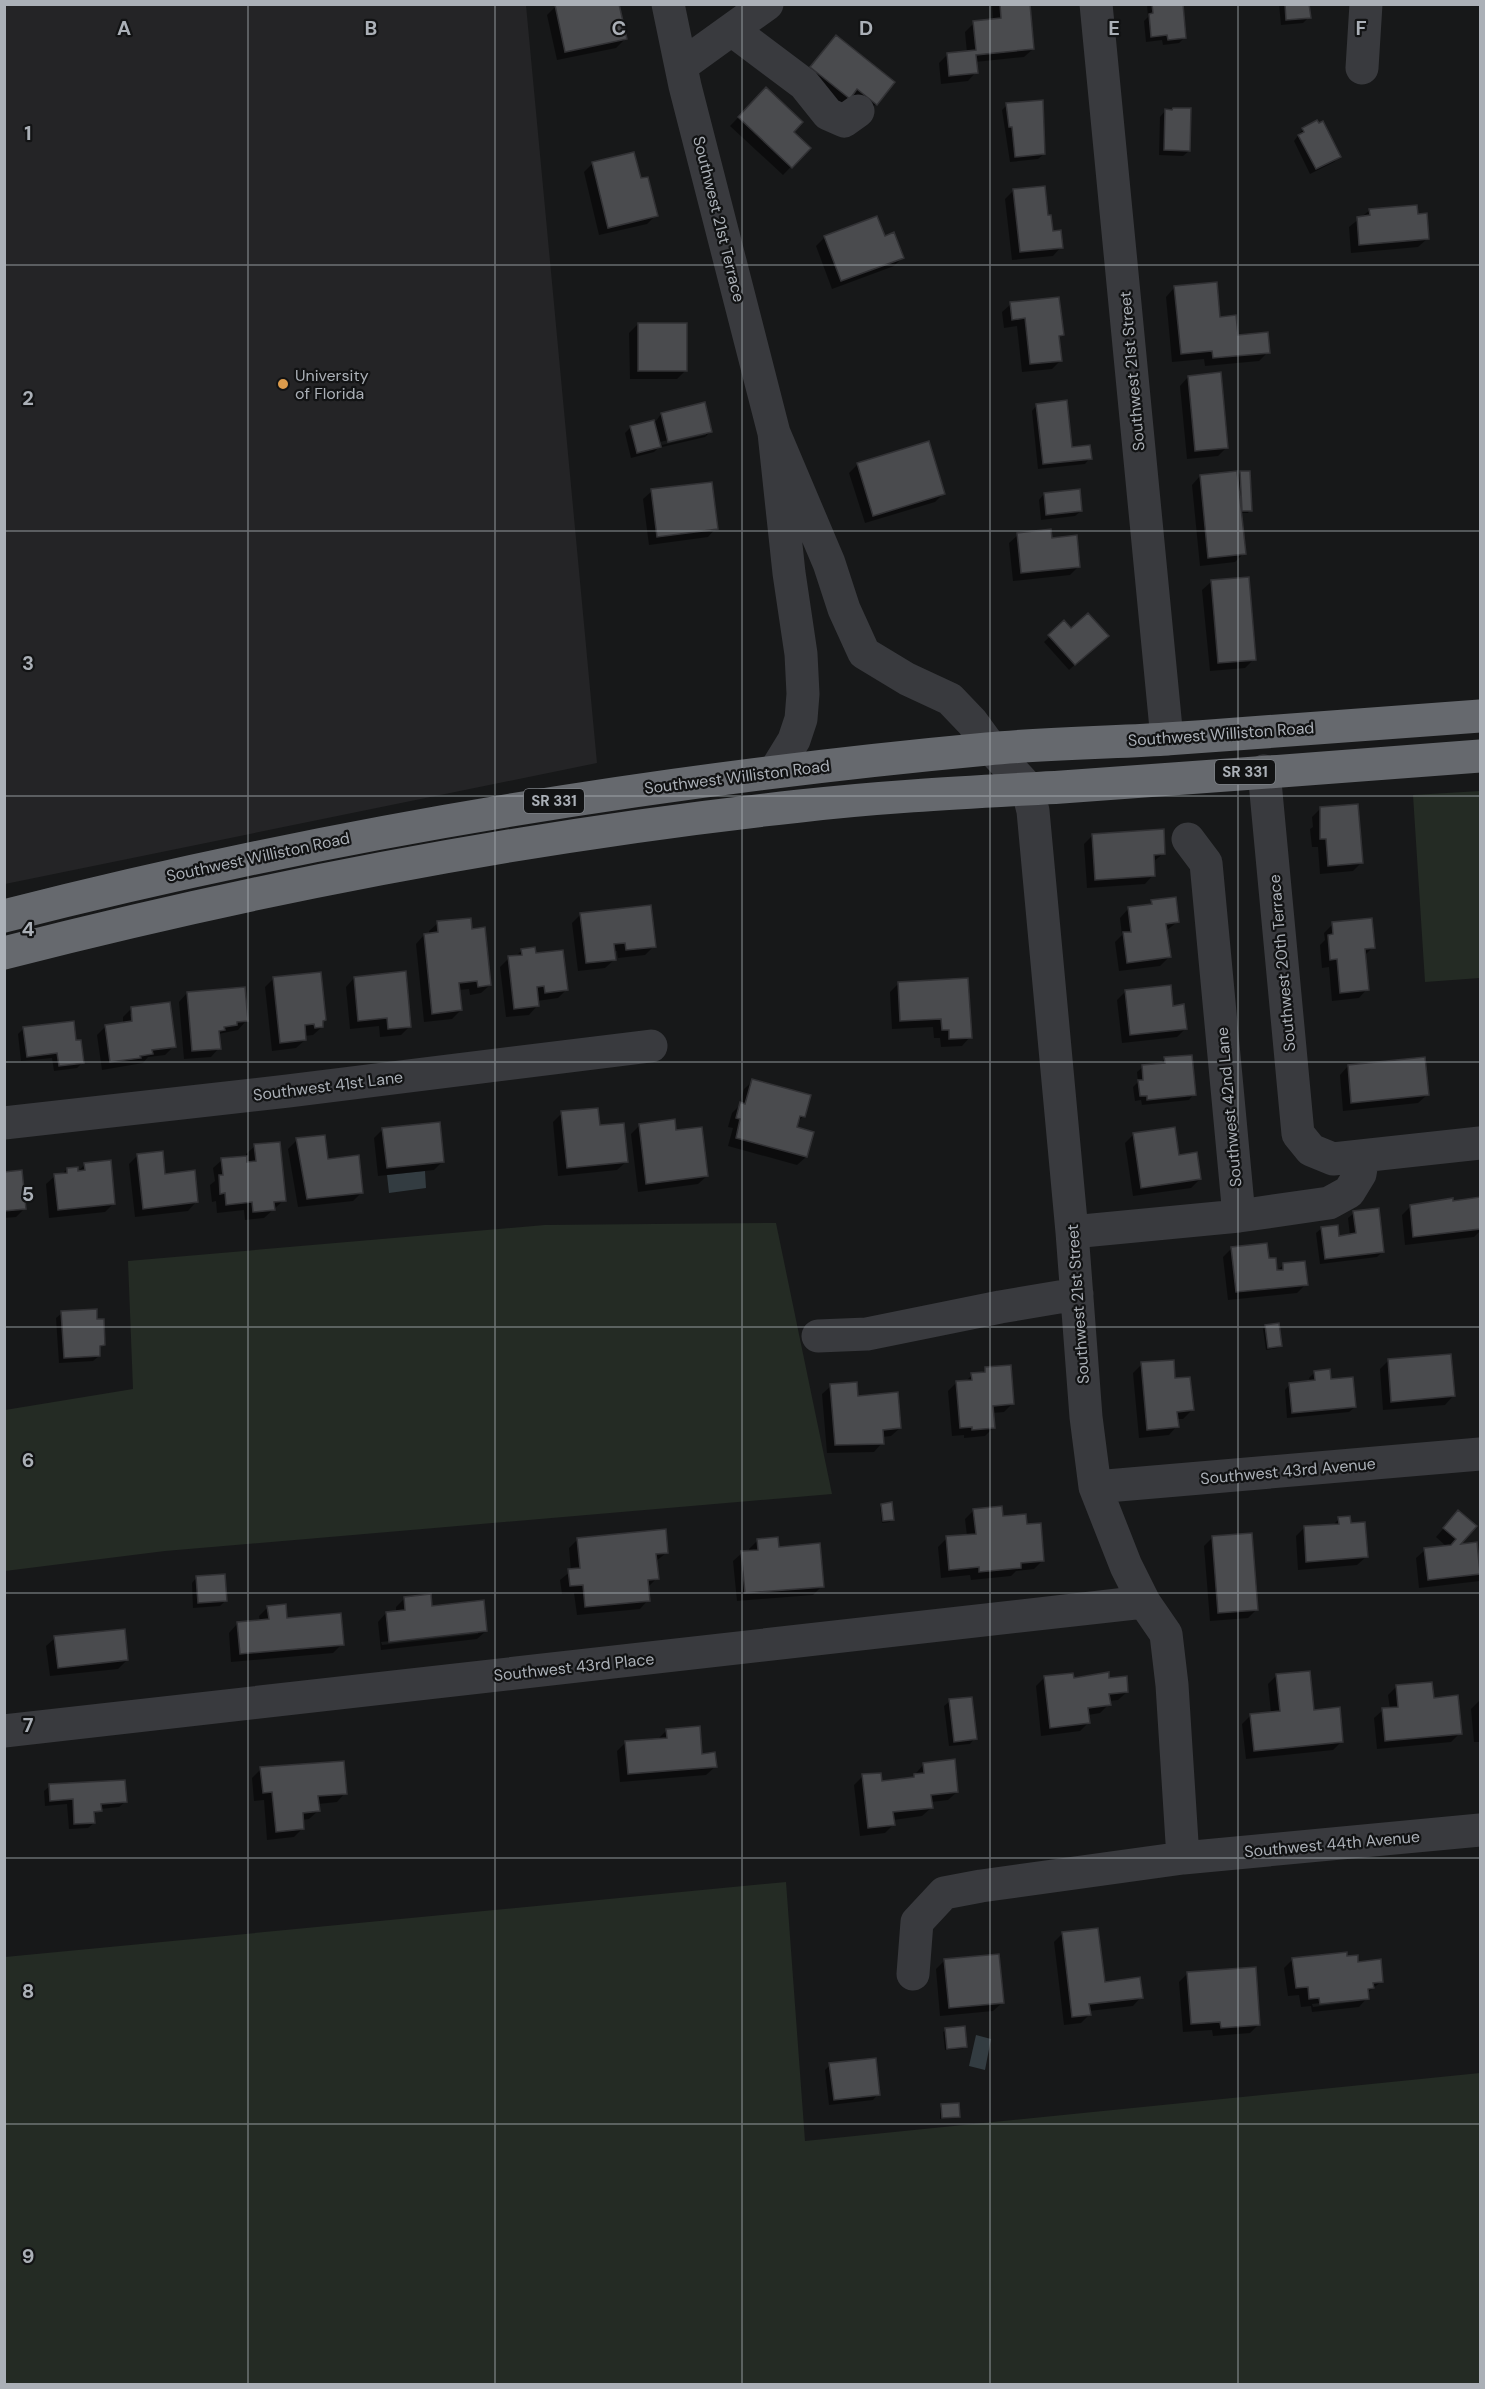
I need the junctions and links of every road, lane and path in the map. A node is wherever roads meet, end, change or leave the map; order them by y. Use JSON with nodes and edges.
{"nodes":[{"id":1,"x":668,"y":4,"type":"edge"},
{"id":2,"x":767,"y":4,"type":"edge"},
{"id":3,"x":1096,"y":4,"type":"edge"},
{"id":4,"x":1366,"y":4,"type":"edge"},
{"id":5,"x":732,"y":30,"type":"junction"},
{"id":6,"x":681,"y":66,"type":"junction"},
{"id":7,"x":1362,"y":68,"type":"dead end"},
{"id":8,"x":858,"y":111,"type":"dead end"},
{"id":9,"x":774,"y":433,"type":"junction"},
{"id":10,"x":1480,"y":716,"type":"edge"},
{"id":11,"x":1167,"y":739,"type":"junction"},
{"id":12,"x":992,"y":748,"type":"junction"},
{"id":13,"x":1480,"y":756,"type":"edge"},
{"id":14,"x":775,"y":771,"type":"junction"},
{"id":15,"x":1264,"y":771,"type":"junction"},
{"id":16,"x":1027,"y":787,"type":"junction"},
{"id":17,"x":1188,"y":839,"type":"dead end"},
{"id":18,"x":4,"y":916,"type":"edge"},
{"id":19,"x":4,"y":953,"type":"edge"},
{"id":20,"x":651,"y":1046,"type":"dead end"},
{"id":21,"x":4,"y":1123,"type":"edge"},
{"id":22,"x":1480,"y":1143,"type":"edge"},
{"id":23,"x":1363,"y":1156,"type":"junction"},
{"id":24,"x":1239,"y":1216,"type":"junction"},
{"id":25,"x":1072,"y":1232,"type":"junction"},
{"id":26,"x":1077,"y":1294,"type":"junction"},
{"id":27,"x":818,"y":1336,"type":"dead end"},
{"id":28,"x":1480,"y":1454,"type":"edge"},
{"id":29,"x":1095,"y":1487,"type":"junction"},
{"id":30,"x":1144,"y":1602,"type":"junction"},
{"id":31,"x":4,"y":1731,"type":"edge"},
{"id":32,"x":1480,"y":1830,"type":"edge"},
{"id":33,"x":1183,"y":1858,"type":"junction"},
{"id":34,"x":913,"y":1974,"type":"dead end"}],
"edges":[{"from":1,"to":6,"type":"street","name":"Southwest 21st Terrace"},
{"from":2,"to":5,"type":"street"},
{"from":3,"to":11,"type":"street","name":"Southwest 21st Street"},
{"from":4,"to":7,"type":"street"},
{"from":5,"to":6,"type":"street"},
{"from":5,"to":8,"type":"street"},
{"from":6,"to":9,"type":"street","name":"Southwest 21st Terrace"},
{"from":9,"to":12,"type":"street","name":"Southwest 21st Terrace"},
{"from":9,"to":14,"type":"street","name":"Southwest 21st Terrace"},
{"from":10,"to":11,"type":"highway","name":"Southwest Williston Road","number":"SR 331"},
{"from":11,"to":12,"type":"highway","name":"Southwest Williston Road","number":"SR 331"},
{"from":12,"to":14,"type":"highway","name":"Southwest Williston Road","number":"SR 331"},
{"from":12,"to":16,"type":"street"},
{"from":13,"to":15,"type":"highway","number":"SR 331"},
{"from":14,"to":18,"type":"highway","name":"Southwest Williston Road","number":"SR 331"},
{"from":15,"to":16,"type":"highway","number":"SR 331"},
{"from":15,"to":23,"type":"street","name":"Southwest 20th Terrace"},
{"from":16,"to":19,"type":"highway","number":"SR 331"},
{"from":16,"to":25,"type":"street","name":"Southwest 21st Street"},
{"from":17,"to":24,"type":"street","name":"Southwest 42nd Lane"},
{"from":20,"to":21,"type":"street","name":"Southwest 41st Lane"},
{"from":22,"to":23,"type":"street"},
{"from":23,"to":24,"type":"street"},
{"from":24,"to":25,"type":"street"},
{"from":25,"to":26,"type":"street","name":"Southwest 21st Street"},
{"from":26,"to":27,"type":"street"},
{"from":26,"to":29,"type":"street","name":"Southwest 21st Street"},
{"from":28,"to":29,"type":"street","name":"Southwest 43rd Avenue"},
{"from":29,"to":30,"type":"street","name":"Southwest 21st Street"},
{"from":30,"to":31,"type":"street","name":"Southwest 43rd Place"},
{"from":30,"to":33,"type":"street","name":"Southwest 21st Street"},
{"from":32,"to":33,"type":"street","name":"Southwest 44th Avenue"},
{"from":33,"to":34,"type":"street","name":"Southwest 44th Avenue"}]}
